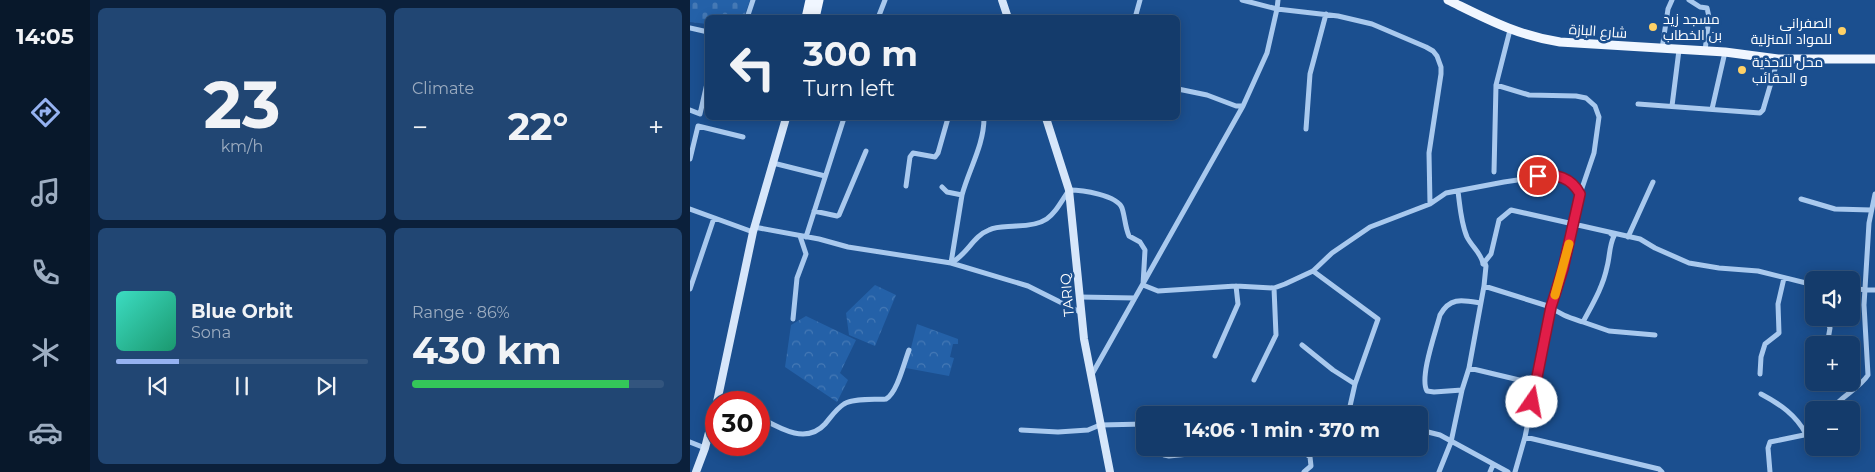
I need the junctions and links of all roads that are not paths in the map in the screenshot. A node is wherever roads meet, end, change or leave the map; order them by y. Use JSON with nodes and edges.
{"nodes":[{"id":1,"x":753,"y":0,"type":"edge"},
{"id":2,"x":810,"y":0,"type":"edge"},
{"id":3,"x":819,"y":0,"type":"edge"},
{"id":4,"x":885,"y":0,"type":"edge"},
{"id":5,"x":1002,"y":0,"type":"edge"},
{"id":6,"x":1140,"y":0,"type":"edge"},
{"id":7,"x":1242,"y":0,"type":"edge"},
{"id":8,"x":1278,"y":0,"type":"edge"},
{"id":9,"x":1448,"y":0,"type":"edge"},
{"id":10,"x":1672,"y":0,"type":"edge"},
{"id":11,"x":1690,"y":0,"type":"edge"},
{"id":12,"x":1277,"y":9,"type":"junction"},
{"id":13,"x":1326,"y":14,"type":"junction"},
{"id":14,"x":748,"y":15,"type":"edge"},
{"id":15,"x":807,"y":15,"type":"edge"},
{"id":16,"x":816,"y":15,"type":"edge"},
{"id":17,"x":879,"y":15,"type":"edge"},
{"id":18,"x":1007,"y":15,"type":"edge"},
{"id":19,"x":1136,"y":15,"type":"edge"},
{"id":20,"x":690,"y":28,"type":"edge"},
{"id":21,"x":1510,"y":30,"type":"junction"},
{"id":22,"x":705,"y":31,"type":"edge"},
{"id":23,"x":1662,"y":49,"type":"junction"},
{"id":24,"x":1679,"y":50,"type":"junction"},
{"id":25,"x":1705,"y":51,"type":"junction"},
{"id":26,"x":1725,"y":52,"type":"junction"},
{"id":27,"x":1778,"y":59,"type":"junction"},
{"id":28,"x":1875,"y":59,"type":"edge"},
{"id":29,"x":1496,"y":85,"type":"junction"},
{"id":30,"x":1180,"y":89,"type":"edge"},
{"id":31,"x":705,"y":93,"type":"edge"},
{"id":32,"x":1638,"y":104,"type":"dead end"},
{"id":33,"x":1243,"y":106,"type":"junction"},
{"id":34,"x":1672,"y":106,"type":"junction"},
{"id":35,"x":1712,"y":109,"type":"junction"},
{"id":36,"x":690,"y":110,"type":"edge"},
{"id":37,"x":700,"y":114,"type":"junction"},
{"id":38,"x":785,"y":120,"type":"edge"},
{"id":39,"x":843,"y":120,"type":"edge"},
{"id":40,"x":947,"y":120,"type":"edge"},
{"id":41,"x":984,"y":120,"type":"edge"},
{"id":42,"x":1047,"y":120,"type":"edge"},
{"id":43,"x":698,"y":126,"type":"junction"},
{"id":44,"x":1306,"y":129,"type":"dead end"},
{"id":45,"x":743,"y":138,"type":"dead end"},
{"id":46,"x":866,"y":151,"type":"dead end"},
{"id":47,"x":690,"y":159,"type":"edge"},
{"id":48,"x":772,"y":164,"type":"junction"},
{"id":49,"x":1494,"y":172,"type":"dead end"},
{"id":50,"x":825,"y":176,"type":"junction"},
{"id":51,"x":1653,"y":182,"type":"dead end"},
{"id":52,"x":906,"y":186,"type":"dead end"},
{"id":53,"x":942,"y":187,"type":"dead end"},
{"id":54,"x":1069,"y":190,"type":"junction"},
{"id":55,"x":1458,"y":191,"type":"junction"},
{"id":56,"x":1580,"y":194,"type":"junction"},
{"id":57,"x":1875,"y":194,"type":"edge"},
{"id":58,"x":962,"y":195,"type":"junction"},
{"id":59,"x":1801,"y":200,"type":"dead end"},
{"id":60,"x":1430,"y":204,"type":"junction"},
{"id":61,"x":690,"y":210,"type":"edge"},
{"id":62,"x":1871,"y":210,"type":"junction"},
{"id":63,"x":814,"y":211,"type":"junction"},
{"id":64,"x":714,"y":218,"type":"junction"},
{"id":65,"x":1573,"y":225,"type":"junction"},
{"id":66,"x":753,"y":229,"type":"junction"},
{"id":67,"x":1610,"y":233,"type":"junction"},
{"id":68,"x":800,"y":236,"type":"junction"},
{"id":69,"x":806,"y":237,"type":"junction"},
{"id":70,"x":1628,"y":237,"type":"junction"},
{"id":71,"x":951,"y":263,"type":"junction"},
{"id":72,"x":1483,"y":264,"type":"junction"},
{"id":73,"x":1313,"y":271,"type":"junction"},
{"id":74,"x":1784,"y":278,"type":"junction"},
{"id":75,"x":1805,"y":283,"type":"edge"},
{"id":76,"x":1143,"y":285,"type":"junction"},
{"id":77,"x":1236,"y":286,"type":"junction"},
{"id":78,"x":1484,"y":286,"type":"junction"},
{"id":79,"x":1274,"y":288,"type":"junction"},
{"id":80,"x":690,"y":289,"type":"edge"},
{"id":81,"x":1860,"y":289,"type":"edge"},
{"id":82,"x":1865,"y":289,"type":"junction"},
{"id":83,"x":1875,"y":290,"type":"edge"},
{"id":84,"x":1079,"y":297,"type":"junction"},
{"id":85,"x":1135,"y":298,"type":"junction"},
{"id":86,"x":1480,"y":303,"type":"junction"},
{"id":87,"x":1551,"y":307,"type":"junction"},
{"id":88,"x":1080,"y":312,"type":"junction"},
{"id":89,"x":793,"y":318,"type":"dead end"},
{"id":90,"x":1583,"y":322,"type":"junction"},
{"id":91,"x":1655,"y":335,"type":"dead end"},
{"id":92,"x":1302,"y":345,"type":"dead end"},
{"id":93,"x":909,"y":350,"type":"dead end"},
{"id":94,"x":1215,"y":356,"type":"dead end"},
{"id":95,"x":1469,"y":368,"type":"junction"},
{"id":96,"x":1760,"y":374,"type":"dead end"},
{"id":97,"x":1090,"y":377,"type":"junction"},
{"id":98,"x":1254,"y":380,"type":"dead end"},
{"id":99,"x":1355,"y":384,"type":"junction"},
{"id":100,"x":1536,"y":384,"type":"junction"},
{"id":101,"x":1462,"y":390,"type":"junction"},
{"id":102,"x":719,"y":391,"type":"edge"},
{"id":103,"x":1761,"y":394,"type":"dead end"},
{"id":104,"x":1838,"y":401,"type":"edge"},
{"id":105,"x":1350,"y":406,"type":"edge"},
{"id":106,"x":770,"y":422,"type":"edge"},
{"id":107,"x":1136,"y":424,"type":"edge"},
{"id":108,"x":1100,"y":425,"type":"junction"},
{"id":109,"x":1021,"y":430,"type":"dead end"},
{"id":110,"x":1428,"y":432,"type":"edge"},
{"id":111,"x":1805,"y":432,"type":"edge"},
{"id":112,"x":1805,"y":434,"type":"edge"},
{"id":113,"x":1525,"y":437,"type":"junction"},
{"id":114,"x":690,"y":442,"type":"edge"},
{"id":115,"x":1451,"y":442,"type":"junction"},
{"id":116,"x":705,"y":448,"type":"joint"},
{"id":117,"x":1308,"y":456,"type":"edge"},
{"id":118,"x":1493,"y":465,"type":"junction"},
{"id":119,"x":696,"y":472,"type":"edge"},
{"id":120,"x":1110,"y":472,"type":"edge"},
{"id":121,"x":1304,"y":472,"type":"edge"},
{"id":122,"x":1439,"y":472,"type":"edge"},
{"id":123,"x":1490,"y":472,"type":"edge"},
{"id":124,"x":1508,"y":472,"type":"edge"},
{"id":125,"x":1516,"y":472,"type":"edge"},
{"id":126,"x":1662,"y":472,"type":"edge"},
{"id":127,"x":1770,"y":472,"type":"edge"}],
"edges":[{"from":1,"to":14,"type":"street"},
{"from":2,"to":15,"type":"main road"},
{"from":3,"to":16,"type":"main road"},
{"from":4,"to":17,"type":"street"},
{"from":5,"to":18,"type":"main road"},
{"from":6,"to":19,"type":"street"},
{"from":7,"to":12,"type":"street"},
{"from":8,"to":12,"type":"street"},
{"from":9,"to":21,"type":"main road","name":"شارع البازة"},
{"from":10,"to":23,"type":"street"},
{"from":11,"to":25,"type":"street"},
{"from":12,"to":13,"type":"street"},
{"from":12,"to":33,"type":"street"},
{"from":13,"to":44,"type":"street"},
{"from":13,"to":60,"type":"street"},
{"from":20,"to":22,"type":"street"},
{"from":21,"to":23,"type":"main road","name":"شارع البازة"},
{"from":21,"to":29,"type":"street"},
{"from":23,"to":24,"type":"main road","name":"شارع البازة"},
{"from":24,"to":25,"type":"main road","name":"شارع البازة"},
{"from":24,"to":34,"type":"street"},
{"from":25,"to":26,"type":"main road","name":"شارع البازة"},
{"from":26,"to":27,"type":"main road","name":"شارع البازة"},
{"from":26,"to":35,"type":"street"},
{"from":27,"to":28,"type":"main road","name":"شارع البازة"},
{"from":27,"to":35,"type":"street"},
{"from":29,"to":49,"type":"street"},
{"from":29,"to":56,"type":"street"},
{"from":30,"to":33,"type":"street"},
{"from":31,"to":37,"type":"street"},
{"from":32,"to":34,"type":"street"},
{"from":33,"to":76,"type":"street"},
{"from":34,"to":35,"type":"street"},
{"from":36,"to":37,"type":"street"},
{"from":37,"to":43,"type":"street"},
{"from":38,"to":48,"type":"main road"},
{"from":39,"to":50,"type":"street"},
{"from":40,"to":52,"type":"street"},
{"from":41,"to":58,"type":"street"},
{"from":42,"to":54,"type":"main road","name":"TARIQ"},
{"from":43,"to":45,"type":"street"},
{"from":43,"to":47,"type":"street"},
{"from":46,"to":63,"type":"street"},
{"from":48,"to":50,"type":"street"},
{"from":48,"to":66,"type":"main road"},
{"from":50,"to":63,"type":"street"},
{"from":51,"to":70,"type":"street"},
{"from":53,"to":58,"type":"street"},
{"from":54,"to":71,"type":"street"},
{"from":54,"to":76,"type":"street"},
{"from":54,"to":84,"type":"main road","name":"TARIQ"},
{"from":55,"to":56,"type":"street"},
{"from":55,"to":60,"type":"street"},
{"from":55,"to":72,"type":"street"},
{"from":56,"to":65,"type":"street"},
{"from":57,"to":62,"type":"street"},
{"from":58,"to":71,"type":"street"},
{"from":59,"to":62,"type":"street"},
{"from":60,"to":73,"type":"street"},
{"from":61,"to":64,"type":"street"},
{"from":62,"to":82,"type":"street"},
{"from":63,"to":69,"type":"street"},
{"from":64,"to":66,"type":"street"},
{"from":64,"to":80,"type":"street"},
{"from":65,"to":67,"type":"street"},
{"from":65,"to":72,"type":"street"},
{"from":65,"to":87,"type":"street"},
{"from":66,"to":68,"type":"street"},
{"from":66,"to":102,"type":"main road"},
{"from":67,"to":70,"type":"street"},
{"from":67,"to":90,"type":"street"},
{"from":68,"to":69,"type":"street"},
{"from":68,"to":89,"type":"street"},
{"from":69,"to":71,"type":"street"},
{"from":70,"to":74,"type":"street"},
{"from":71,"to":88,"type":"street"},
{"from":72,"to":78,"type":"street"},
{"from":73,"to":79,"type":"street"},
{"from":73,"to":99,"type":"street"},
{"from":74,"to":75,"type":"street"},
{"from":74,"to":96,"type":"street"},
{"from":76,"to":77,"type":"street"},
{"from":76,"to":85,"type":"street"},
{"from":77,"to":79,"type":"street"},
{"from":77,"to":94,"type":"street"},
{"from":78,"to":86,"type":"street"},
{"from":78,"to":87,"type":"street"},
{"from":79,"to":98,"type":"street"},
{"from":81,"to":82,"type":"street"},
{"from":82,"to":83,"type":"street"},
{"from":82,"to":104,"type":"street"},
{"from":84,"to":85,"type":"street"},
{"from":84,"to":88,"type":"main road","name":"TARIQ"},
{"from":85,"to":97,"type":"street"},
{"from":86,"to":95,"type":"street"},
{"from":86,"to":101,"type":"street"},
{"from":87,"to":90,"type":"street"},
{"from":87,"to":100,"type":"street"},
{"from":88,"to":97,"type":"main road","name":"TARIQ"},
{"from":90,"to":91,"type":"street"},
{"from":92,"to":99,"type":"street"},
{"from":93,"to":106,"type":"street"},
{"from":95,"to":100,"type":"street"},
{"from":95,"to":101,"type":"street"},
{"from":97,"to":108,"type":"main road","name":"TARIQ"},
{"from":99,"to":105,"type":"street"},
{"from":100,"to":113,"type":"street"},
{"from":101,"to":115,"type":"street"},
{"from":103,"to":111,"type":"street"},
{"from":107,"to":108,"type":"street"},
{"from":108,"to":109,"type":"street"},
{"from":108,"to":120,"type":"main road","name":"TARIQ"},
{"from":110,"to":115,"type":"street"},
{"from":112,"to":127,"type":"street"},
{"from":113,"to":125,"type":"street"},
{"from":113,"to":126,"type":"street"},
{"from":114,"to":116,"type":"street"},
{"from":115,"to":118,"type":"street"},
{"from":115,"to":122,"type":"street"},
{"from":116,"to":119,"type":"main road"},
{"from":117,"to":121,"type":"street"},
{"from":118,"to":123,"type":"street"},
{"from":118,"to":124,"type":"street"}]}
